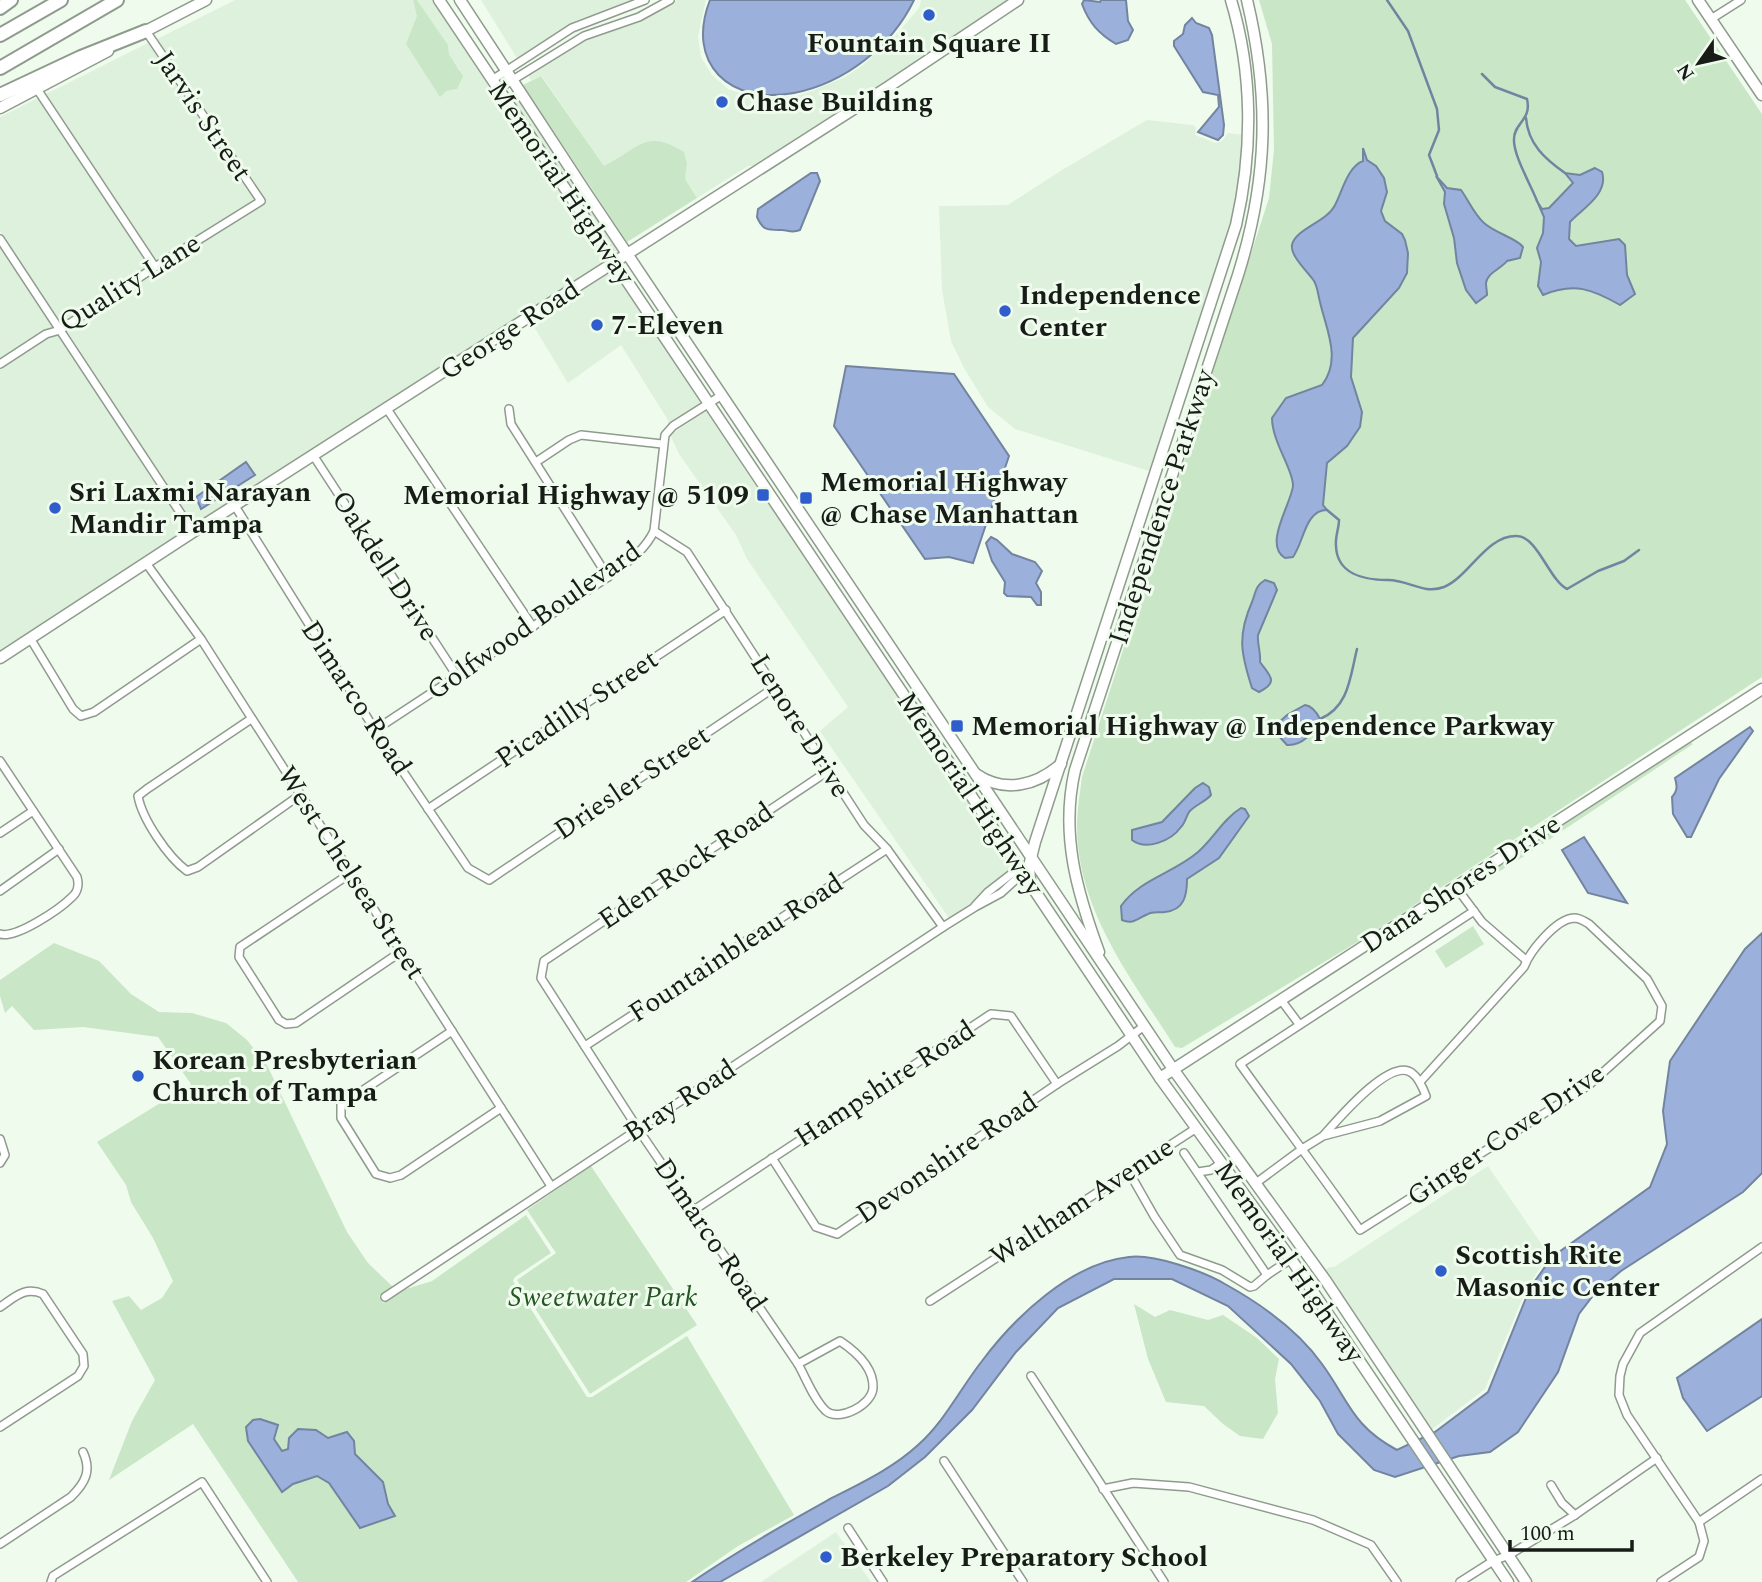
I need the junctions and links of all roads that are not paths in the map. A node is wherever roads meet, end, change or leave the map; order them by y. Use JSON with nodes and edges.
{"nodes":[{"id":1,"x":11,"y":0,"type":"edge"},
{"id":2,"x":61,"y":0,"type":"edge"},
{"id":3,"x":117,"y":0,"type":"edge"},
{"id":4,"x":206,"y":0,"type":"edge"},
{"id":5,"x":439,"y":0,"type":"edge"},
{"id":6,"x":460,"y":0,"type":"edge"},
{"id":7,"x":645,"y":0,"type":"edge"},
{"id":8,"x":670,"y":0,"type":"edge"},
{"id":9,"x":1018,"y":0,"type":"edge"},
{"id":10,"x":1231,"y":0,"type":"edge"},
{"id":11,"x":1247,"y":0,"type":"edge"},
{"id":12,"x":1698,"y":0,"type":"edge"},
{"id":13,"x":1741,"y":0,"type":"edge"},
{"id":14,"x":0,"y":8,"type":"edge"},
{"id":15,"x":1711,"y":19,"type":"junction"},
{"id":16,"x":146,"y":31,"type":"junction"},
{"id":17,"x":0,"y":35,"type":"edge"},
{"id":18,"x":43,"y":43,"type":"junction"},
{"id":19,"x":0,"y":58,"type":"edge"},
{"id":20,"x":0,"y":68,"type":"edge"},
{"id":21,"x":507,"y":69,"type":"junction"},
{"id":22,"x":513,"y":79,"type":"junction"},
{"id":23,"x":495,"y":84,"type":"junction"},
{"id":24,"x":37,"y":89,"type":"junction"},
{"id":25,"x":0,"y":95,"type":"edge"},
{"id":26,"x":1762,"y":95,"type":"edge"},
{"id":27,"x":0,"y":108,"type":"edge"},
{"id":28,"x":261,"y":201,"type":"joint"},
{"id":29,"x":0,"y":239,"type":"edge"},
{"id":30,"x":628,"y":255,"type":"junction"},
{"id":31,"x":615,"y":264,"type":"junction"},
{"id":32,"x":155,"y":267,"type":"junction"},
{"id":33,"x":60,"y":330,"type":"junction"},
{"id":34,"x":0,"y":364,"type":"edge"},
{"id":35,"x":722,"y":395,"type":"junction"},
{"id":36,"x":709,"y":404,"type":"junction"},
{"id":37,"x":387,"y":409,"type":"junction"},
{"id":38,"x":509,"y":409,"type":"dead end"},
{"id":39,"x":662,"y":444,"type":"junction"},
{"id":40,"x":313,"y":455,"type":"junction"},
{"id":41,"x":536,"y":462,"type":"junction"},
{"id":42,"x":234,"y":506,"type":"junction"},
{"id":43,"x":654,"y":531,"type":"junction"},
{"id":44,"x":813,"y":531,"type":"junction"},
{"id":45,"x":193,"y":532,"type":"junction"},
{"id":46,"x":800,"y":540,"type":"junction"},
{"id":47,"x":146,"y":562,"type":"junction"},
{"id":48,"x":608,"y":577,"type":"junction"},
{"id":49,"x":726,"y":610,"type":"junction"},
{"id":50,"x":533,"y":627,"type":"junction"},
{"id":51,"x":30,"y":638,"type":"junction"},
{"id":52,"x":201,"y":639,"type":"junction"},
{"id":53,"x":886,"y":639,"type":"junction"},
{"id":54,"x":872,"y":648,"type":"junction"},
{"id":55,"x":0,"y":658,"type":"edge"},
{"id":56,"x":457,"y":676,"type":"junction"},
{"id":57,"x":775,"y":687,"type":"junction"},
{"id":58,"x":1762,"y":689,"type":"edge"},
{"id":59,"x":251,"y":719,"type":"junction"},
{"id":60,"x":375,"y":730,"type":"junction"},
{"id":61,"x":951,"y":737,"type":"junction"},
{"id":62,"x":938,"y":746,"type":"junction"},
{"id":63,"x":0,"y":761,"type":"edge"},
{"id":64,"x":1062,"y":764,"type":"junction"},
{"id":65,"x":828,"y":771,"type":"junction"},
{"id":66,"x":975,"y":773,"type":"junction"},
{"id":67,"x":3,"y":774,"type":"edge"},
{"id":68,"x":300,"y":795,"type":"junction"},
{"id":69,"x":428,"y":809,"type":"junction"},
{"id":70,"x":33,"y":811,"type":"junction"},
{"id":71,"x":0,"y":832,"type":"edge"},
{"id":72,"x":59,"y":849,"type":"junction"},
{"id":73,"x":887,"y":849,"type":"junction"},
{"id":74,"x":1029,"y":853,"type":"junction"},
{"id":75,"x":1024,"y":870,"type":"junction"},
{"id":76,"x":351,"y":873,"type":"junction"},
{"id":77,"x":489,"y":880,"type":"joint"},
{"id":78,"x":1049,"y":883,"type":"junction"},
{"id":79,"x":1030,"y":884,"type":"joint"},
{"id":80,"x":1456,"y":887,"type":"junction"},
{"id":81,"x":0,"y":891,"type":"edge"},
{"id":82,"x":1474,"y":911,"type":"junction"},
{"id":83,"x":943,"y":927,"type":"junction"},
{"id":84,"x":0,"y":934,"type":"edge"},
{"id":85,"x":402,"y":951,"type":"junction"},
{"id":86,"x":1526,"y":960,"type":"junction"},
{"id":87,"x":544,"y":961,"type":"joint"},
{"id":88,"x":1106,"y":968,"type":"junction"},
{"id":89,"x":1281,"y":1000,"type":"junction"},
{"id":90,"x":1298,"y":1024,"type":"junction"},
{"id":91,"x":1144,"y":1026,"type":"junction"},
{"id":92,"x":452,"y":1031,"type":"junction"},
{"id":93,"x":1131,"y":1036,"type":"junction"},
{"id":94,"x":585,"y":1046,"type":"junction"},
{"id":95,"x":1173,"y":1069,"type":"junction"},
{"id":96,"x":1160,"y":1078,"type":"junction"},
{"id":97,"x":1420,"y":1082,"type":"junction"},
{"id":98,"x":1057,"y":1084,"type":"junction"},
{"id":99,"x":501,"y":1108,"type":"junction"},
{"id":100,"x":1208,"y":1120,"type":"junction"},
{"id":101,"x":638,"y":1129,"type":"junction"},
{"id":102,"x":1195,"y":1129,"type":"junction"},
{"id":103,"x":1323,"y":1136,"type":"junction"},
{"id":104,"x":0,"y":1139,"type":"edge"},
{"id":105,"x":1302,"y":1149,"type":"junction"},
{"id":106,"x":1185,"y":1153,"type":"dead end"},
{"id":107,"x":772,"y":1158,"type":"junction"},
{"id":108,"x":0,"y":1163,"type":"edge"},
{"id":109,"x":1220,"y":1163,"type":"junction"},
{"id":110,"x":1211,"y":1170,"type":"junction"},
{"id":111,"x":1129,"y":1172,"type":"junction"},
{"id":112,"x":1198,"y":1172,"type":"junction"},
{"id":113,"x":1205,"y":1181,"type":"junction"},
{"id":114,"x":1256,"y":1183,"type":"junction"},
{"id":115,"x":551,"y":1186,"type":"junction"},
{"id":116,"x":694,"y":1210,"type":"junction"},
{"id":117,"x":1762,"y":1247,"type":"edge"},
{"id":118,"x":1304,"y":1250,"type":"junction"},
{"id":119,"x":1291,"y":1259,"type":"junction"},
{"id":120,"x":1267,"y":1275,"type":"junction"},
{"id":121,"x":385,"y":1297,"type":"dead end"},
{"id":122,"x":930,"y":1301,"type":"dead end"},
{"id":123,"x":0,"y":1307,"type":"edge"},
{"id":124,"x":798,"y":1364,"type":"junction"},
{"id":125,"x":1031,"y":1376,"type":"dead end"},
{"id":126,"x":0,"y":1427,"type":"edge"},
{"id":127,"x":83,"y":1452,"type":"dead end"},
{"id":128,"x":1657,"y":1458,"type":"junction"},
{"id":129,"x":944,"y":1461,"type":"dead end"},
{"id":130,"x":1762,"y":1479,"type":"edge"},
{"id":131,"x":1550,"y":1485,"type":"dead end"},
{"id":132,"x":1103,"y":1489,"type":"junction"},
{"id":133,"x":1575,"y":1515,"type":"junction"},
{"id":134,"x":1699,"y":1522,"type":"junction"},
{"id":135,"x":848,"y":1528,"type":"dead end"},
{"id":136,"x":0,"y":1544,"type":"edge"},
{"id":137,"x":1509,"y":1555,"type":"junction"},
{"id":138,"x":1493,"y":1561,"type":"junction"},
{"id":139,"x":51,"y":1582,"type":"edge"},
{"id":140,"x":267,"y":1582,"type":"edge"},
{"id":141,"x":883,"y":1582,"type":"edge"},
{"id":142,"x":1023,"y":1582,"type":"edge"},
{"id":143,"x":1164,"y":1582,"type":"edge"},
{"id":144,"x":1397,"y":1582,"type":"edge"},
{"id":145,"x":1460,"y":1582,"type":"edge"},
{"id":146,"x":1507,"y":1582,"type":"edge"},
{"id":147,"x":1526,"y":1582,"type":"edge"},
{"id":148,"x":1661,"y":1582,"type":"edge"}],
"edges":[{"from":1,"to":14,"type":"highway"},
{"from":2,"to":17,"type":"highway"},
{"from":3,"to":18,"type":"highway"},
{"from":4,"to":16,"type":"main road"},
{"from":5,"to":23,"type":"main road","name":"Memorial Highway"},
{"from":6,"to":21,"type":"main road","name":"Memorial Highway"},
{"from":7,"to":21,"type":"street"},
{"from":8,"to":22,"type":"street"},
{"from":9,"to":30,"type":"main road","name":"George Road"},
{"from":10,"to":64,"type":"main road","name":"Independence Parkway"},
{"from":11,"to":88,"type":"main road","name":"Independence Parkway"},
{"from":12,"to":15,"type":"main road"},
{"from":13,"to":15,"type":"street"},
{"from":15,"to":26,"type":"main road"},
{"from":16,"to":24,"type":"main road"},
{"from":16,"to":25,"type":"highway"},
{"from":16,"to":28,"type":"street","name":"Jarvis Street"},
{"from":18,"to":19,"type":"highway"},
{"from":18,"to":20,"type":"highway"},
{"from":21,"to":22,"type":"main road","name":"Memorial Highway"},
{"from":21,"to":23,"type":"street"},
{"from":22,"to":23,"type":"street"},
{"from":22,"to":30,"type":"main road","name":"Memorial Highway"},
{"from":23,"to":31,"type":"main road","name":"Memorial Highway"},
{"from":24,"to":27,"type":"main road"},
{"from":24,"to":32,"type":"street"},
{"from":28,"to":32,"type":"street","name":"Quality Lane"},
{"from":29,"to":33,"type":"street"},
{"from":30,"to":31,"type":"main road","name":"George Road"},
{"from":30,"to":35,"type":"main road","name":"Memorial Highway"},
{"from":31,"to":36,"type":"main road","name":"Memorial Highway"},
{"from":31,"to":37,"type":"main road","name":"George Road"},
{"from":32,"to":33,"type":"street","name":"Quality Lane"},
{"from":33,"to":34,"type":"street","name":"Quality Lane"},
{"from":33,"to":45,"type":"street"},
{"from":35,"to":36,"type":"street"},
{"from":35,"to":44,"type":"main road","name":"Memorial Highway"},
{"from":36,"to":39,"type":"street"},
{"from":36,"to":46,"type":"main road","name":"Memorial Highway"},
{"from":37,"to":40,"type":"main road","name":"George Road"},
{"from":37,"to":50,"type":"street"},
{"from":38,"to":41,"type":"street"},
{"from":39,"to":41,"type":"street"},
{"from":39,"to":43,"type":"street","name":"Golfwood Boulevard"},
{"from":40,"to":42,"type":"main road","name":"George Road"},
{"from":40,"to":56,"type":"street","name":"Oakdell Drive"},
{"from":41,"to":48,"type":"street"},
{"from":42,"to":45,"type":"main road","name":"George Road"},
{"from":42,"to":60,"type":"street","name":"Dimarco Road"},
{"from":43,"to":48,"type":"street","name":"Golfwood Boulevard"},
{"from":43,"to":49,"type":"street","name":"Lenore Drive"},
{"from":44,"to":46,"type":"main road"},
{"from":44,"to":53,"type":"main road","name":"Memorial Highway"},
{"from":45,"to":47,"type":"main road","name":"George Road"},
{"from":46,"to":54,"type":"main road","name":"Memorial Highway"},
{"from":47,"to":51,"type":"main road","name":"George Road"},
{"from":47,"to":52,"type":"street","name":"West Chelsea Street"},
{"from":48,"to":50,"type":"street","name":"Golfwood Boulevard"},
{"from":49,"to":57,"type":"street","name":"Lenore Drive"},
{"from":49,"to":69,"type":"street","name":"Picadilly Street"},
{"from":50,"to":56,"type":"street","name":"Golfwood Boulevard"},
{"from":51,"to":52,"type":"street"},
{"from":51,"to":55,"type":"main road","name":"George Road"},
{"from":52,"to":59,"type":"street","name":"West Chelsea Street"},
{"from":53,"to":54,"type":"main road"},
{"from":53,"to":61,"type":"main road","name":"Memorial Highway"},
{"from":54,"to":62,"type":"main road","name":"Memorial Highway"},
{"from":56,"to":60,"type":"street","name":"Golfwood Boulevard"},
{"from":57,"to":65,"type":"street","name":"Lenore Drive"},
{"from":57,"to":77,"type":"street","name":"Driesler Street"},
{"from":58,"to":80,"type":"main road","name":"Dana Shores Drive"},
{"from":59,"to":68,"type":"street","name":"West Chelsea Street"},
{"from":59,"to":68,"type":"street"},
{"from":60,"to":69,"type":"street","name":"Dimarco Road"},
{"from":61,"to":62,"type":"main road"},
{"from":61,"to":66,"type":"main road","name":"Memorial Highway"},
{"from":62,"to":75,"type":"main road","name":"Memorial Highway"},
{"from":63,"to":67,"type":"street"},
{"from":64,"to":66,"type":"main road"},
{"from":64,"to":74,"type":"main road","name":"Independence Parkway"},
{"from":65,"to":73,"type":"street","name":"Lenore Drive"},
{"from":65,"to":87,"type":"street","name":"Eden Rock Road"},
{"from":66,"to":74,"type":"main road","name":"Memorial Highway"},
{"from":67,"to":70,"type":"street"},
{"from":68,"to":76,"type":"street","name":"West Chelsea Street"},
{"from":69,"to":77,"type":"street","name":"Dimarco Road"},
{"from":70,"to":71,"type":"street"},
{"from":70,"to":72,"type":"street"},
{"from":72,"to":81,"type":"street"},
{"from":72,"to":84,"type":"street"},
{"from":73,"to":83,"type":"street","name":"Lenore Drive"},
{"from":73,"to":94,"type":"street","name":"Fountainbleau Road"},
{"from":74,"to":75,"type":"main road","name":"Independence Parkway"},
{"from":74,"to":78,"type":"main road","name":"Memorial Highway"},
{"from":75,"to":78,"type":"main road"},
{"from":75,"to":79,"type":"main road","name":"Independence Parkway"},
{"from":75,"to":83,"type":"street","name":"Bray Road"},
{"from":76,"to":85,"type":"street","name":"West Chelsea Street"},
{"from":76,"to":85,"type":"street"},
{"from":78,"to":88,"type":"main road","name":"Memorial Highway"},
{"from":79,"to":93,"type":"main road","name":"Memorial Highway"},
{"from":80,"to":82,"type":"street"},
{"from":80,"to":89,"type":"main road","name":"Dana Shores Drive"},
{"from":82,"to":86,"type":"street"},
{"from":82,"to":90,"type":"street","name":"Ginger Cove Drive"},
{"from":83,"to":101,"type":"street","name":"Bray Road"},
{"from":85,"to":92,"type":"street","name":"West Chelsea Street"},
{"from":86,"to":97,"type":"street","name":"Ginger Cove Drive"},
{"from":86,"to":105,"type":"street","name":"Ginger Cove Drive"},
{"from":87,"to":94,"type":"street","name":"Dimarco Road"},
{"from":88,"to":91,"type":"main road","name":"Memorial Highway"},
{"from":89,"to":90,"type":"street"},
{"from":89,"to":95,"type":"main road","name":"Dana Shores Drive"},
{"from":90,"to":105,"type":"street","name":"Ginger Cove Drive"},
{"from":91,"to":93,"type":"street","name":"Devonshire Road"},
{"from":91,"to":95,"type":"main road","name":"Memorial Highway"},
{"from":92,"to":99,"type":"street","name":"West Chelsea Street"},
{"from":92,"to":99,"type":"street"},
{"from":93,"to":96,"type":"main road","name":"Memorial Highway"},
{"from":93,"to":98,"type":"street","name":"Devonshire Road"},
{"from":94,"to":101,"type":"street","name":"Dimarco Road"},
{"from":95,"to":96,"type":"main road","name":"Dana Shores Drive"},
{"from":95,"to":100,"type":"main road","name":"Memorial Highway"},
{"from":96,"to":102,"type":"main road","name":"Memorial Highway"},
{"from":97,"to":103,"type":"street","name":"Ginger Cove Drive"},
{"from":97,"to":103,"type":"street","name":"Ginger Cove Drive"},
{"from":98,"to":107,"type":"street","name":"Hampshire Road"},
{"from":98,"to":107,"type":"street","name":"Devonshire Road"},
{"from":99,"to":115,"type":"street","name":"West Chelsea Street"},
{"from":100,"to":102,"type":"main road"},
{"from":100,"to":114,"type":"main road","name":"Memorial Highway"},
{"from":101,"to":115,"type":"street","name":"Bray Road"},
{"from":101,"to":116,"type":"street","name":"Dimarco Road"},
{"from":102,"to":109,"type":"main road","name":"Memorial Highway"},
{"from":102,"to":111,"type":"street","name":"Waltham Avenue"},
{"from":103,"to":105,"type":"street","name":"Ginger Cove Drive"},
{"from":104,"to":108,"type":"street"},
{"from":105,"to":114,"type":"street","name":"Ginger Cove Drive"},
{"from":106,"to":112,"type":"street"},
{"from":107,"to":116,"type":"street","name":"Hampshire Road"},
{"from":109,"to":110,"type":"street"},
{"from":109,"to":119,"type":"main road","name":"Memorial Highway"},
{"from":110,"to":112,"type":"street"},
{"from":110,"to":113,"type":"street"},
{"from":111,"to":120,"type":"street"},
{"from":111,"to":122,"type":"street","name":"Waltham Avenue"},
{"from":112,"to":113,"type":"street"},
{"from":113,"to":120,"type":"street"},
{"from":114,"to":118,"type":"main road","name":"Memorial Highway"},
{"from":115,"to":121,"type":"street","name":"Bray Road"},
{"from":116,"to":124,"type":"street","name":"Dimarco Road"},
{"from":117,"to":128,"type":"street"},
{"from":118,"to":119,"type":"main road"},
{"from":118,"to":137,"type":"main road","name":"Memorial Highway"},
{"from":119,"to":120,"type":"street"},
{"from":119,"to":138,"type":"main road","name":"Memorial Highway"},
{"from":123,"to":126,"type":"street"},
{"from":124,"to":124,"type":"street","name":"Dimarco Road"},
{"from":125,"to":132,"type":"street"},
{"from":127,"to":136,"type":"street"},
{"from":128,"to":133,"type":"street"},
{"from":128,"to":134,"type":"street"},
{"from":129,"to":142,"type":"street"},
{"from":130,"to":134,"type":"street"},
{"from":131,"to":133,"type":"street"},
{"from":132,"to":143,"type":"street"},
{"from":132,"to":144,"type":"street"},
{"from":133,"to":137,"type":"street"},
{"from":134,"to":148,"type":"street"},
{"from":135,"to":141,"type":"street"},
{"from":137,"to":138,"type":"street"},
{"from":137,"to":147,"type":"main road","name":"Memorial Highway"},
{"from":138,"to":145,"type":"street"},
{"from":138,"to":146,"type":"main road","name":"Memorial Highway"},
{"from":139,"to":140,"type":"street"}]}
